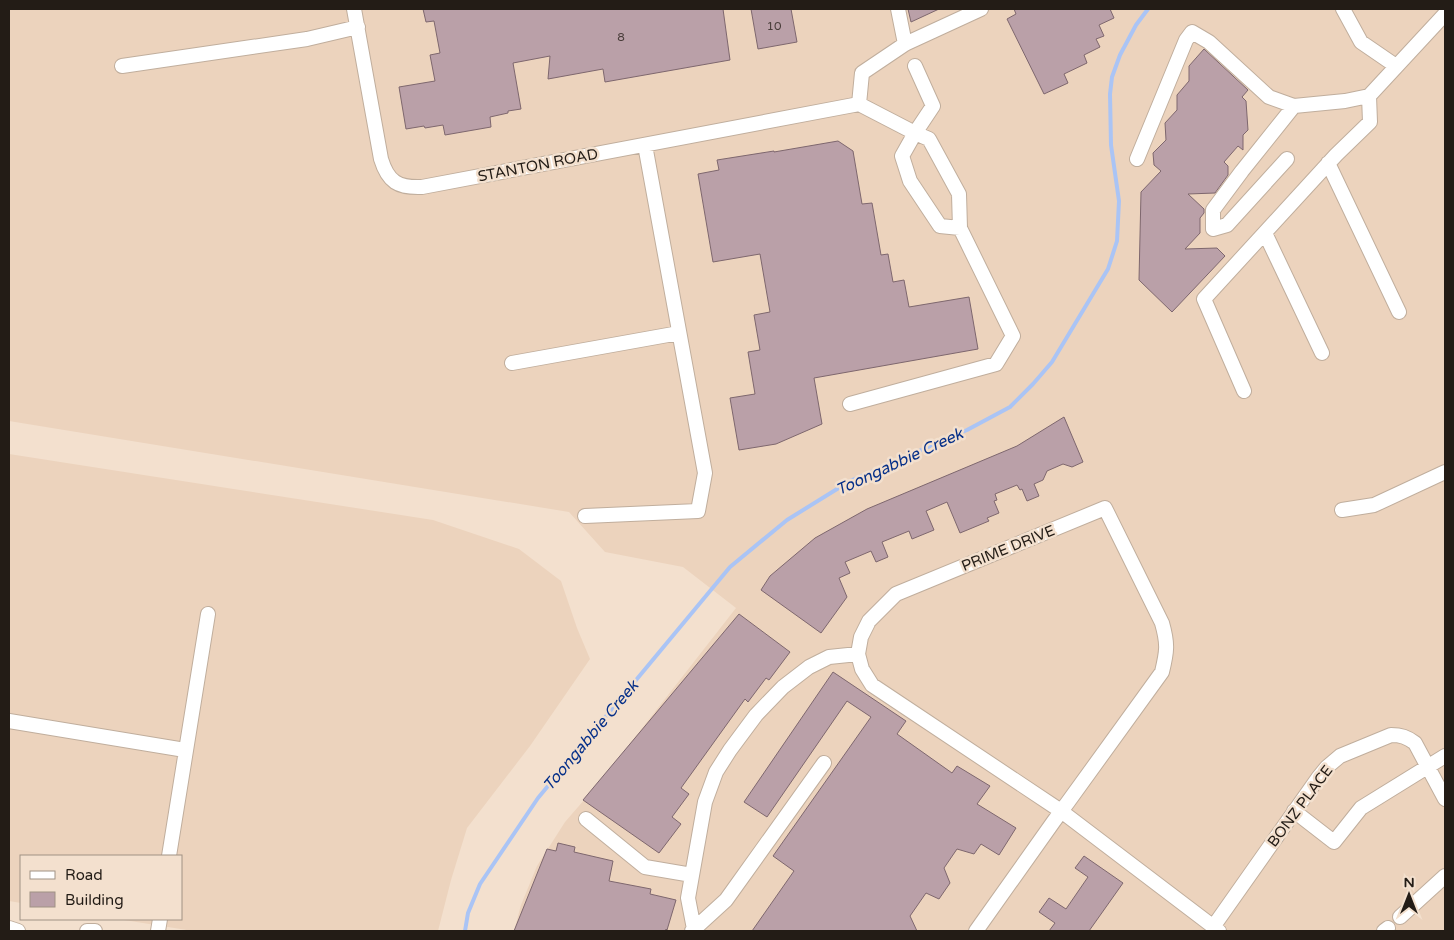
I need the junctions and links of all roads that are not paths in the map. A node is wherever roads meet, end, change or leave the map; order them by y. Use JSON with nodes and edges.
{"nodes":[{"id":1,"x":354,"y":9,"type":"edge"},
{"id":2,"x":898,"y":9,"type":"edge"},
{"id":3,"x":1343,"y":9,"type":"edge"},
{"id":4,"x":977,"y":10,"type":"edge"},
{"id":5,"x":1445,"y":14,"type":"edge"},
{"id":6,"x":358,"y":27,"type":"junction"},
{"id":7,"x":905,"y":44,"type":"junction"},
{"id":8,"x":122,"y":66,"type":"dead end"},
{"id":9,"x":915,"y":66,"type":"dead end"},
{"id":10,"x":1396,"y":66,"type":"junction"},
{"id":11,"x":1369,"y":96,"type":"junction"},
{"id":12,"x":858,"y":104,"type":"junction"},
{"id":13,"x":1294,"y":106,"type":"junction"},
{"id":14,"x":915,"y":133,"type":"junction"},
{"id":15,"x":644,"y":144,"type":"junction"},
{"id":16,"x":1137,"y":158,"type":"dead end"},
{"id":17,"x":1287,"y":158,"type":"dead end"},
{"id":18,"x":1328,"y":163,"type":"junction"},
{"id":19,"x":960,"y":228,"type":"junction"},
{"id":20,"x":1264,"y":233,"type":"junction"},
{"id":21,"x":1399,"y":312,"type":"dead end"},
{"id":22,"x":679,"y":333,"type":"junction"},
{"id":23,"x":1322,"y":353,"type":"dead end"},
{"id":24,"x":512,"y":364,"type":"dead end"},
{"id":25,"x":1244,"y":391,"type":"dead end"},
{"id":26,"x":850,"y":404,"type":"dead end"},
{"id":27,"x":1445,"y":472,"type":"edge"},
{"id":28,"x":1342,"y":510,"type":"dead end"},
{"id":29,"x":585,"y":516,"type":"dead end"},
{"id":30,"x":208,"y":614,"type":"dead end"},
{"id":31,"x":858,"y":654,"type":"junction"},
{"id":32,"x":9,"y":721,"type":"edge"},
{"id":33,"x":185,"y":750,"type":"junction"},
{"id":34,"x":1445,"y":756,"type":"edge"},
{"id":35,"x":824,"y":763,"type":"dead end"},
{"id":36,"x":1427,"y":766,"type":"junction"},
{"id":37,"x":1444,"y":794,"type":"edge"},
{"id":38,"x":1061,"y":812,"type":"junction"},
{"id":39,"x":1294,"y":812,"type":"junction"},
{"id":40,"x":586,"y":819,"type":"dead end"},
{"id":41,"x":169,"y":855,"type":"edge"},
{"id":42,"x":692,"y":875,"type":"junction"},
{"id":43,"x":1445,"y":876,"type":"edge"},
{"id":44,"x":1400,"y":917,"type":"dead end"},
{"id":45,"x":9,"y":928,"type":"edge"},
{"id":46,"x":1216,"y":929,"type":"edge"},
{"id":47,"x":18,"y":931,"type":"edge"},
{"id":48,"x":87,"y":931,"type":"edge"},
{"id":49,"x":95,"y":931,"type":"edge"},
{"id":50,"x":694,"y":931,"type":"edge"},
{"id":51,"x":976,"y":931,"type":"edge"}],
"edges":[{"from":1,"to":6,"type":"street","name":"STANTON ROAD"},
{"from":2,"to":7,"type":"street"},
{"from":3,"to":10,"type":"street"},
{"from":4,"to":7,"type":"street"},
{"from":5,"to":10,"type":"street"},
{"from":6,"to":8,"type":"street"},
{"from":6,"to":15,"type":"street","name":"STANTON ROAD"},
{"from":7,"to":12,"type":"street"},
{"from":9,"to":14,"type":"street"},
{"from":10,"to":11,"type":"street"},
{"from":11,"to":13,"type":"street"},
{"from":11,"to":18,"type":"street"},
{"from":12,"to":14,"type":"street"},
{"from":12,"to":15,"type":"street","name":"STANTON ROAD"},
{"from":13,"to":16,"type":"street"},
{"from":13,"to":17,"type":"street"},
{"from":14,"to":19,"type":"street"},
{"from":14,"to":19,"type":"street"},
{"from":15,"to":22,"type":"street"},
{"from":18,"to":20,"type":"street"},
{"from":18,"to":21,"type":"street"},
{"from":19,"to":26,"type":"street"},
{"from":20,"to":23,"type":"street"},
{"from":20,"to":25,"type":"street"},
{"from":22,"to":24,"type":"street"},
{"from":22,"to":29,"type":"street"},
{"from":27,"to":28,"type":"street"},
{"from":30,"to":33,"type":"street"},
{"from":31,"to":38,"type":"street"},
{"from":31,"to":38,"type":"street","name":"PRIME DRIVE"},
{"from":31,"to":42,"type":"street"},
{"from":32,"to":33,"type":"street"},
{"from":33,"to":41,"type":"street"},
{"from":34,"to":36,"type":"street"},
{"from":35,"to":50,"type":"street"},
{"from":36,"to":37,"type":"street","name":"BONZ PLACE"},
{"from":36,"to":39,"type":"street"},
{"from":36,"to":39,"type":"street","name":"BONZ PLACE"},
{"from":38,"to":46,"type":"street"},
{"from":38,"to":51,"type":"street"},
{"from":39,"to":46,"type":"street","name":"BONZ PLACE"},
{"from":40,"to":42,"type":"street"},
{"from":42,"to":50,"type":"street"},
{"from":43,"to":44,"type":"street"},
{"from":45,"to":47,"type":"street"},
{"from":48,"to":49,"type":"street"}]}
